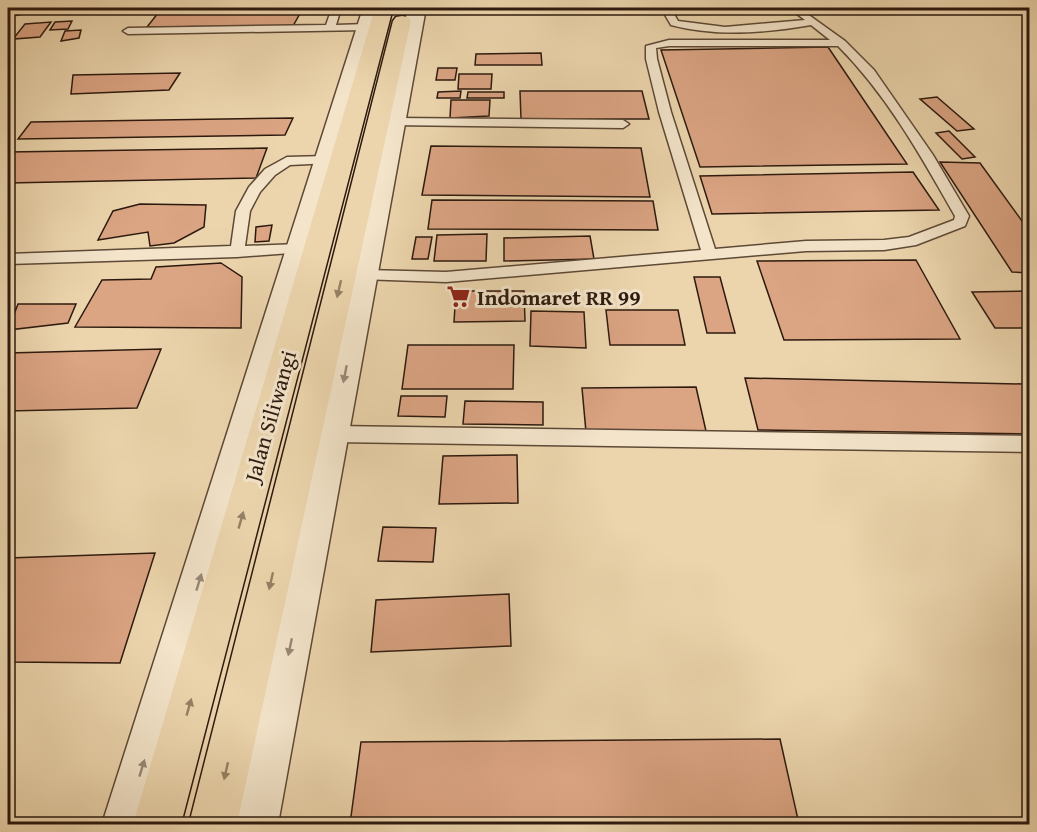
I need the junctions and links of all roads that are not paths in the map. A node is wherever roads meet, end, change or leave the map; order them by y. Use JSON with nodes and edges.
{"nodes":[{"id":1,"x":27,"y":8,"type":"edge"},
{"id":2,"x":336,"y":8,"type":"edge"},
{"id":3,"x":405,"y":8,"type":"edge"},
{"id":4,"x":417,"y":8,"type":"edge"},
{"id":5,"x":682,"y":8,"type":"edge"},
{"id":6,"x":794,"y":8,"type":"edge"},
{"id":7,"x":8,"y":11,"type":"edge"},
{"id":8,"x":374,"y":14,"type":"edge"},
{"id":9,"x":813,"y":22,"type":"junction"},
{"id":10,"x":331,"y":27,"type":"junction"},
{"id":11,"x":128,"y":31,"type":"dead end"},
{"id":12,"x":841,"y":43,"type":"junction"},
{"id":13,"x":623,"y":124,"type":"dead end"},
{"id":14,"x":386,"y":133,"type":"junction"},
{"id":15,"x":326,"y":160,"type":"junction"},
{"id":16,"x":299,"y":249,"type":"junction"},
{"id":17,"x":237,"y":252,"type":"junction"},
{"id":18,"x":711,"y":255,"type":"junction"},
{"id":19,"x":8,"y":260,"type":"edge"},
{"id":20,"x":365,"y":275,"type":"junction"},
{"id":21,"x":334,"y":434,"type":"junction"},
{"id":22,"x":1029,"y":444,"type":"edge"},
{"id":23,"x":126,"y":825,"type":"edge"},
{"id":24,"x":157,"y":825,"type":"edge"},
{"id":25,"x":213,"y":825,"type":"edge"},
{"id":26,"x":254,"y":825,"type":"edge"}],
"edges":[{"from":1,"to":7,"type":"street"},
{"from":2,"to":10,"type":"lane"},
{"from":3,"to":14,"type":"highway","name":"Jalan Siliwangi"},
{"from":4,"to":14,"type":"street"},
{"from":5,"to":9,"type":"lane"},
{"from":6,"to":9,"type":"lane"},
{"from":8,"to":10,"type":"lane"},
{"from":8,"to":15,"type":"street"},
{"from":24,"to":8,"type":"highway","name":"Jalan Siliwangi","one_way":true},
{"from":9,"to":12,"type":"lane"},
{"from":10,"to":11,"type":"lane"},
{"from":12,"to":18,"type":"lane"},
{"from":12,"to":18,"type":"lane"},
{"from":13,"to":14,"type":"lane"},
{"from":14,"to":20,"type":"street"},
{"from":14,"to":25,"type":"highway","name":"Jalan Siliwangi","one_way":true},
{"from":15,"to":16,"type":"street"},
{"from":15,"to":17,"type":"lane"},
{"from":16,"to":17,"type":"lane"},
{"from":23,"to":16,"type":"street","one_way":true},
{"from":17,"to":19,"type":"lane"},
{"from":18,"to":20,"type":"lane"},
{"from":20,"to":21,"type":"street","one_way":true},
{"from":21,"to":22,"type":"lane"},
{"from":21,"to":26,"type":"street","one_way":true}]}
